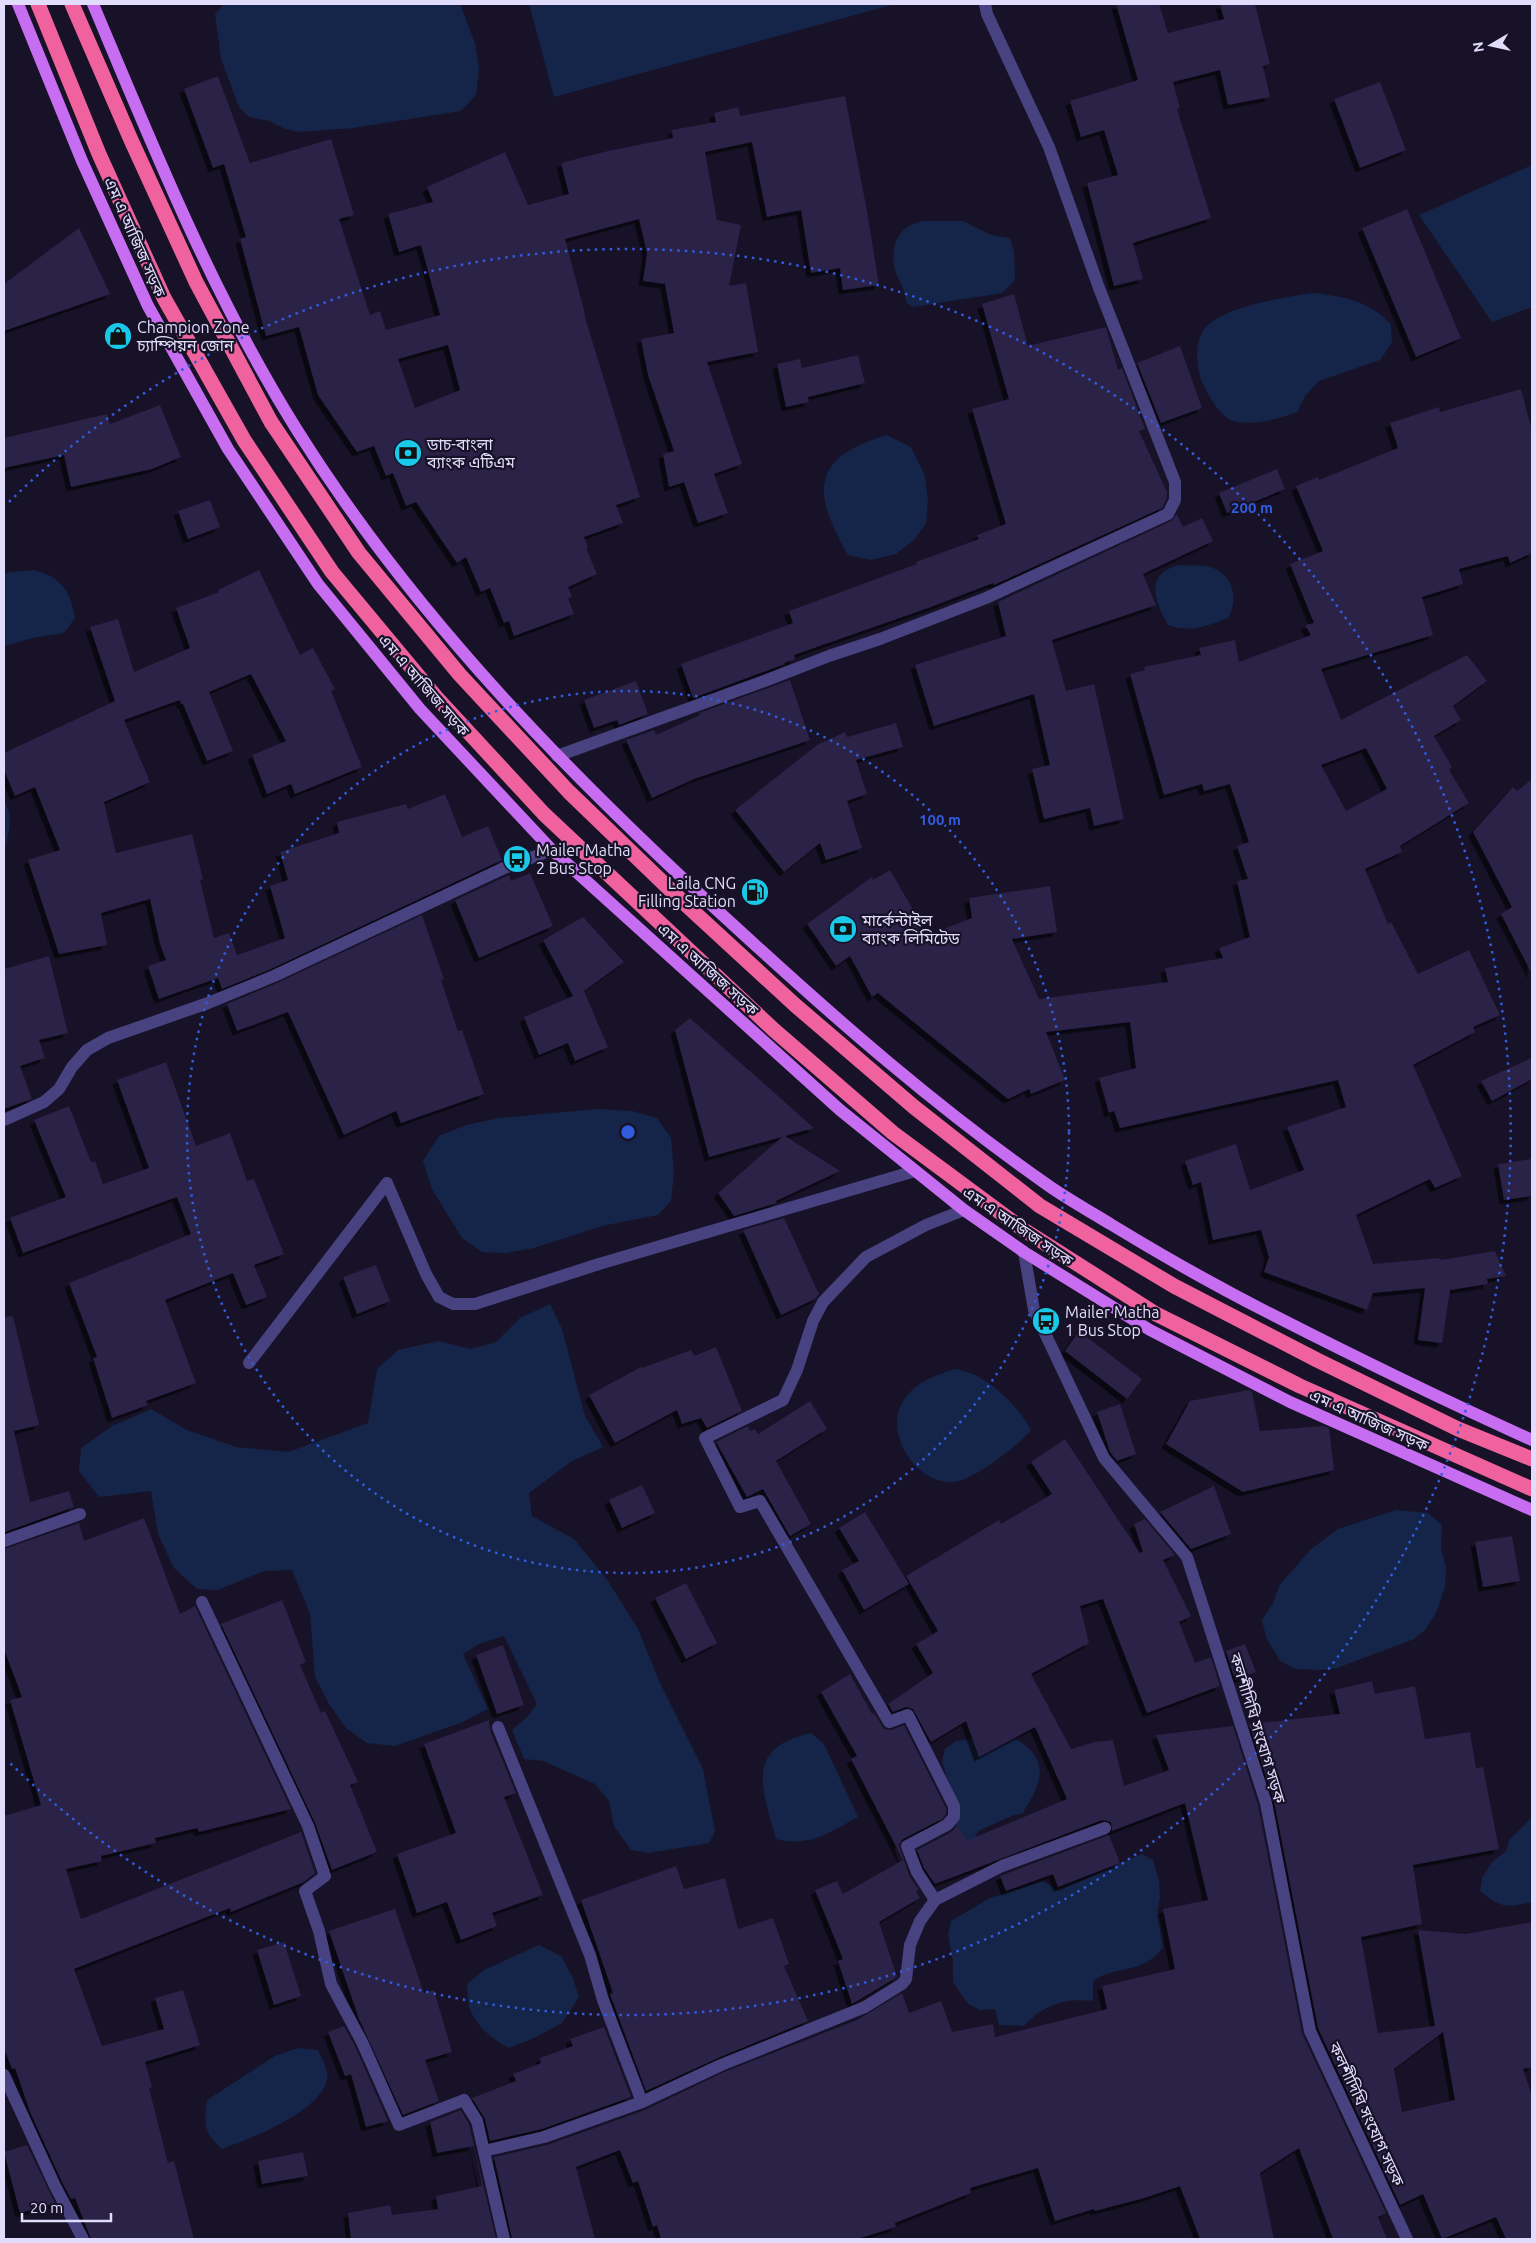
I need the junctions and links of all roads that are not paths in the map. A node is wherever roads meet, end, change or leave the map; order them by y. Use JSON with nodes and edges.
{"nodes":[{"id":1,"x":18,"y":4,"type":"edge"},
{"id":2,"x":38,"y":4,"type":"edge"},
{"id":3,"x":72,"y":4,"type":"edge"},
{"id":4,"x":93,"y":4,"type":"edge"},
{"id":5,"x":985,"y":4,"type":"edge"},
{"id":6,"x":557,"y":756,"type":"junction"},
{"id":7,"x":552,"y":850,"type":"junction"},
{"id":8,"x":4,"y":1120,"type":"edge"},
{"id":9,"x":915,"y":1171,"type":"junction"},
{"id":10,"x":964,"y":1210,"type":"junction"},
{"id":11,"x":1024,"y":1252,"type":"junction"},
{"id":12,"x":249,"y":1363,"type":"dead end"},
{"id":13,"x":1532,"y":1440,"type":"edge"},
{"id":14,"x":1532,"y":1459,"type":"edge"},
{"id":15,"x":1532,"y":1489,"type":"edge"},
{"id":16,"x":1532,"y":1510,"type":"edge"},
{"id":17,"x":80,"y":1514,"type":"dead end"},
{"id":18,"x":4,"y":1541,"type":"edge"},
{"id":19,"x":202,"y":1602,"type":"dead end"},
{"id":20,"x":498,"y":1727,"type":"dead end"},
{"id":21,"x":1105,"y":1828,"type":"dead end"},
{"id":22,"x":935,"y":1900,"type":"junction"},
{"id":23,"x":4,"y":2075,"type":"edge"},
{"id":24,"x":642,"y":2102,"type":"junction"},
{"id":25,"x":484,"y":2151,"type":"junction"},
{"id":26,"x":83,"y":2239,"type":"edge"},
{"id":27,"x":504,"y":2239,"type":"edge"},
{"id":28,"x":1407,"y":2239,"type":"edge"}],
"edges":[{"from":1,"to":7,"type":"main road","name":"এম এ আজিজ সড়ক"},
{"from":2,"to":15,"type":"highway"},
{"from":3,"to":14,"type":"highway"},
{"from":4,"to":6,"type":"main road"},
{"from":5,"to":6,"type":"street"},
{"from":6,"to":13,"type":"main road"},
{"from":7,"to":8,"type":"street"},
{"from":7,"to":9,"type":"main road","name":"এম এ আজিজ সড়ক"},
{"from":9,"to":10,"type":"main road","name":"এম এ আজিজ সড়ক"},
{"from":9,"to":12,"type":"street"},
{"from":10,"to":11,"type":"main road","name":"এম এ আজিজ সড়ক"},
{"from":10,"to":22,"type":"street"},
{"from":11,"to":16,"type":"main road","name":"এম এ আজিজ সড়ক"},
{"from":11,"to":28,"type":"street","name":"কলশীদিঘি সংযোগ সড়ক"},
{"from":17,"to":18,"type":"street"},
{"from":19,"to":25,"type":"street"},
{"from":20,"to":24,"type":"street"},
{"from":21,"to":22,"type":"street"},
{"from":22,"to":24,"type":"street"},
{"from":23,"to":26,"type":"street"},
{"from":24,"to":25,"type":"street"},
{"from":25,"to":27,"type":"street"}]}
